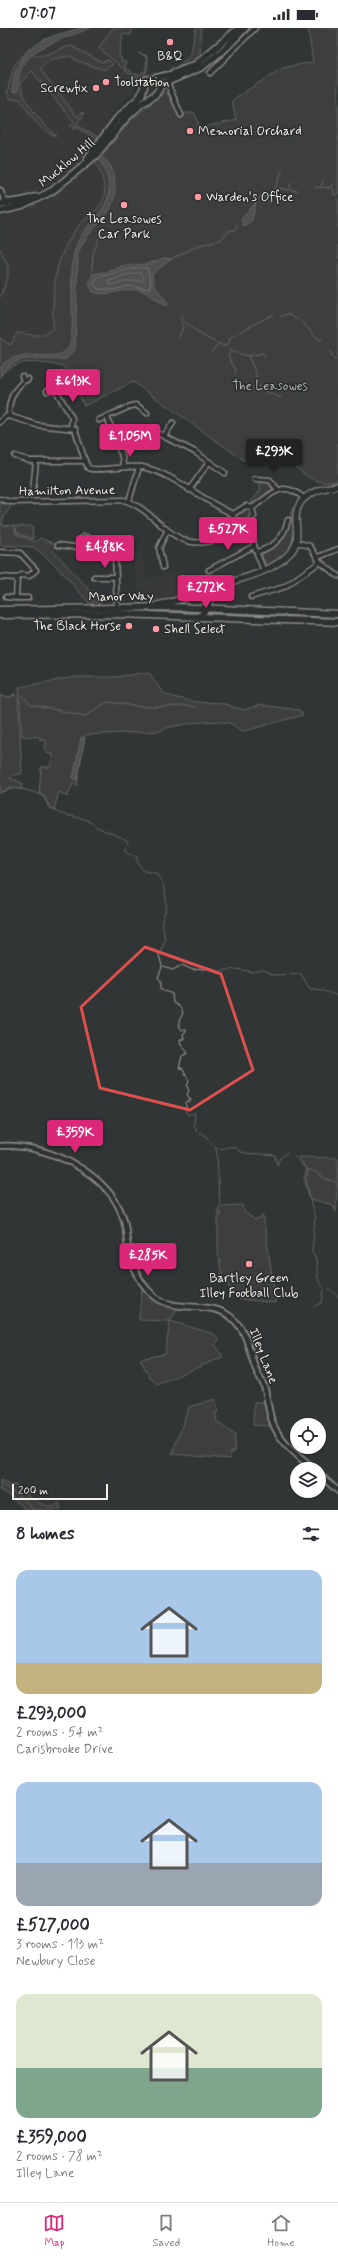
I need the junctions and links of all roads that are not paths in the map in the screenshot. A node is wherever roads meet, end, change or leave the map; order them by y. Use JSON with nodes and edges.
{"nodes":[{"id":1,"x":239,"y":28,"type":"edge"},
{"id":2,"x":245,"y":28,"type":"edge"},
{"id":3,"x":255,"y":28,"type":"edge"},
{"id":4,"x":210,"y":73,"type":"dead end"},
{"id":5,"x":156,"y":80,"type":"junction"},
{"id":6,"x":168,"y":85,"type":"junction"},
{"id":7,"x":160,"y":87,"type":"junction"},
{"id":8,"x":143,"y":91,"type":"junction"},
{"id":9,"x":154,"y":95,"type":"junction"},
{"id":10,"x":181,"y":115,"type":"dead end"},
{"id":11,"x":0,"y":192,"type":"edge"},
{"id":12,"x":0,"y":199,"type":"edge"},
{"id":13,"x":14,"y":203,"type":"junction"},
{"id":14,"x":0,"y":204,"type":"edge"},
{"id":15,"x":0,"y":211,"type":"edge"},
{"id":16,"x":24,"y":378,"type":"dead end"},
{"id":17,"x":51,"y":382,"type":"dead end"},
{"id":18,"x":54,"y":389,"type":"junction"},
{"id":19,"x":47,"y":391,"type":"dead end"},
{"id":20,"x":147,"y":413,"type":"dead end"},
{"id":21,"x":9,"y":416,"type":"junction"},
{"id":22,"x":107,"y":417,"type":"junction"},
{"id":23,"x":99,"y":420,"type":"dead end"},
{"id":24,"x":0,"y":422,"type":"edge"},
{"id":25,"x":173,"y":423,"type":"dead end"},
{"id":26,"x":71,"y":428,"type":"junction"},
{"id":27,"x":157,"y":433,"type":"dead end"},
{"id":28,"x":164,"y":436,"type":"junction"},
{"id":29,"x":26,"y":453,"type":"dead end"},
{"id":30,"x":15,"y":456,"type":"dead end"},
{"id":31,"x":25,"y":459,"type":"junction"},
{"id":32,"x":36,"y":461,"type":"junction"},
{"id":33,"x":85,"y":461,"type":"junction"},
{"id":34,"x":209,"y":462,"type":"junction"},
{"id":35,"x":123,"y":466,"type":"junction"},
{"id":36,"x":138,"y":466,"type":"junction"},
{"id":37,"x":225,"y":473,"type":"dead end"},
{"id":38,"x":256,"y":479,"type":"dead end"},
{"id":39,"x":338,"y":486,"type":"edge"},
{"id":40,"x":189,"y":490,"type":"junction"},
{"id":41,"x":278,"y":490,"type":"junction"},
{"id":42,"x":33,"y":491,"type":"dead end"},
{"id":43,"x":305,"y":499,"type":"junction"},
{"id":44,"x":0,"y":500,"type":"edge"},
{"id":45,"x":129,"y":501,"type":"junction"},
{"id":46,"x":252,"y":508,"type":"junction"},
{"id":47,"x":233,"y":514,"type":"junction"},
{"id":48,"x":288,"y":520,"type":"dead end"},
{"id":49,"x":246,"y":524,"type":"junction"},
{"id":50,"x":236,"y":525,"type":"junction"},
{"id":51,"x":167,"y":531,"type":"junction"},
{"id":52,"x":83,"y":536,"type":"dead end"},
{"id":53,"x":296,"y":542,"type":"junction"},
{"id":54,"x":58,"y":545,"type":"dead end"},
{"id":55,"x":254,"y":546,"type":"junction"},
{"id":56,"x":83,"y":548,"type":"junction"},
{"id":57,"x":338,"y":548,"type":"edge"},
{"id":58,"x":235,"y":550,"type":"dead end"},
{"id":59,"x":0,"y":552,"type":"edge"},
{"id":60,"x":257,"y":552,"type":"junction"},
{"id":61,"x":238,"y":555,"type":"junction"},
{"id":62,"x":318,"y":557,"type":"junction"},
{"id":63,"x":320,"y":562,"type":"junction"},
{"id":64,"x":163,"y":567,"type":"dead end"},
{"id":65,"x":209,"y":570,"type":"dead end"},
{"id":66,"x":264,"y":571,"type":"junction"},
{"id":67,"x":338,"y":576,"type":"edge"},
{"id":68,"x":0,"y":577,"type":"edge"},
{"id":69,"x":94,"y":577,"type":"dead end"},
{"id":70,"x":116,"y":577,"type":"junction"},
{"id":71,"x":17,"y":578,"type":"junction"},
{"id":72,"x":221,"y":586,"type":"junction"},
{"id":73,"x":256,"y":590,"type":"dead end"},
{"id":74,"x":206,"y":591,"type":"junction"},
{"id":75,"x":212,"y":594,"type":"junction"},
{"id":76,"x":257,"y":596,"type":"junction"},
{"id":77,"x":6,"y":597,"type":"dead end"},
{"id":78,"x":251,"y":597,"type":"dead end"},
{"id":79,"x":16,"y":598,"type":"junction"},
{"id":80,"x":28,"y":598,"type":"dead end"},
{"id":81,"x":142,"y":607,"type":"junction"},
{"id":82,"x":117,"y":608,"type":"junction"},
{"id":83,"x":208,"y":608,"type":"junction"},
{"id":84,"x":221,"y":609,"type":"junction"},
{"id":85,"x":0,"y":610,"type":"edge"},
{"id":86,"x":338,"y":614,"type":"edge"},
{"id":87,"x":0,"y":616,"type":"edge"},
{"id":88,"x":199,"y":616,"type":"junction"},
{"id":89,"x":338,"y":622,"type":"edge"},
{"id":90,"x":0,"y":1146,"type":"edge"},
{"id":91,"x":305,"y":1462,"type":"edge"},
{"id":92,"x":326,"y":1480,"type":"edge"},
{"id":93,"x":338,"y":1491,"type":"edge"}],
"edges":[{"from":1,"to":5,"type":"highway","name":"Mucklow Hill"},
{"from":2,"to":6,"type":"highway","name":"Mucklow Hill"},
{"from":3,"to":4,"type":"street"},
{"from":5,"to":7,"type":"highway"},
{"from":5,"to":8,"type":"highway","name":"Mucklow Hill"},
{"from":6,"to":7,"type":"highway","name":"Mucklow Hill"},
{"from":6,"to":10,"type":"street"},
{"from":7,"to":9,"type":"highway","name":"Mucklow Hill"},
{"from":8,"to":9,"type":"highway"},
{"from":8,"to":13,"type":"highway","name":"Mucklow Hill"},
{"from":9,"to":15,"type":"highway","name":"Mucklow Hill"},
{"from":11,"to":12,"type":"street"},
{"from":11,"to":13,"type":"street"},
{"from":13,"to":14,"type":"highway","name":"Mucklow Hill"},
{"from":16,"to":21,"type":"street"},
{"from":17,"to":18,"type":"street"},
{"from":18,"to":19,"type":"street"},
{"from":18,"to":26,"type":"street"},
{"from":20,"to":22,"type":"street"},
{"from":21,"to":24,"type":"street"},
{"from":21,"to":26,"type":"street"},
{"from":22,"to":23,"type":"street"},
{"from":22,"to":35,"type":"street"},
{"from":25,"to":28,"type":"street"},
{"from":26,"to":33,"type":"street"},
{"from":27,"to":28,"type":"street"},
{"from":28,"to":34,"type":"street"},
{"from":29,"to":31,"type":"street"},
{"from":30,"to":31,"type":"street"},
{"from":31,"to":32,"type":"street"},
{"from":32,"to":33,"type":"street"},
{"from":32,"to":42,"type":"street"},
{"from":33,"to":35,"type":"street"},
{"from":34,"to":37,"type":"street"},
{"from":34,"to":40,"type":"street"},
{"from":35,"to":36,"type":"street"},
{"from":36,"to":40,"type":"street"},
{"from":36,"to":45,"type":"street"},
{"from":38,"to":41,"type":"street"},
{"from":39,"to":43,"type":"main road"},
{"from":40,"to":47,"type":"street"},
{"from":41,"to":43,"type":"street"},
{"from":41,"to":46,"type":"street"},
{"from":43,"to":53,"type":"main road"},
{"from":44,"to":45,"type":"street","name":"Hamilton Avenue"},
{"from":45,"to":51,"type":"street","name":"Hamilton Avenue"},
{"from":46,"to":47,"type":"street"},
{"from":46,"to":49,"type":"street"},
{"from":47,"to":50,"type":"street"},
{"from":48,"to":60,"type":"street"},
{"from":49,"to":50,"type":"street"},
{"from":49,"to":55,"type":"street"},
{"from":50,"to":51,"type":"street","name":"Hamilton Avenue"},
{"from":51,"to":64,"type":"street"},
{"from":52,"to":56,"type":"street"},
{"from":53,"to":62,"type":"street"},
{"from":53,"to":66,"type":"main road"},
{"from":54,"to":56,"type":"street"},
{"from":55,"to":60,"type":"street"},
{"from":55,"to":61,"type":"street"},
{"from":56,"to":70,"type":"street"},
{"from":57,"to":62,"type":"street"},
{"from":58,"to":61,"type":"street"},
{"from":59,"to":71,"type":"street"},
{"from":60,"to":66,"type":"street"},
{"from":61,"to":65,"type":"street"},
{"from":62,"to":63,"type":"street"},
{"from":63,"to":67,"type":"street"},
{"from":63,"to":76,"type":"street"},
{"from":66,"to":72,"type":"main road"},
{"from":68,"to":71,"type":"street"},
{"from":69,"to":70,"type":"street"},
{"from":70,"to":82,"type":"street"},
{"from":71,"to":79,"type":"street"},
{"from":72,"to":74,"type":"main road"},
{"from":72,"to":75,"type":"main road"},
{"from":73,"to":76,"type":"street"},
{"from":74,"to":75,"type":"main road"},
{"from":74,"to":81,"type":"main road"},
{"from":75,"to":83,"type":"main road"},
{"from":75,"to":84,"type":"main road"},
{"from":76,"to":78,"type":"street"},
{"from":77,"to":79,"type":"street"},
{"from":79,"to":80,"type":"street"},
{"from":81,"to":82,"type":"highway","name":"Manor Way"},
{"from":81,"to":83,"type":"highway","name":"Manor Way"},
{"from":82,"to":85,"type":"highway","name":"Manor Way"},
{"from":83,"to":84,"type":"highway","name":"Manor Way"},
{"from":83,"to":88,"type":"main road"},
{"from":84,"to":86,"type":"highway","name":"Manor Way"},
{"from":87,"to":88,"type":"highway","name":"Manor Way"},
{"from":88,"to":89,"type":"highway","name":"Manor Way"},
{"from":90,"to":91,"type":"street","name":"Illey Lane"},
{"from":92,"to":93,"type":"street"}]}
